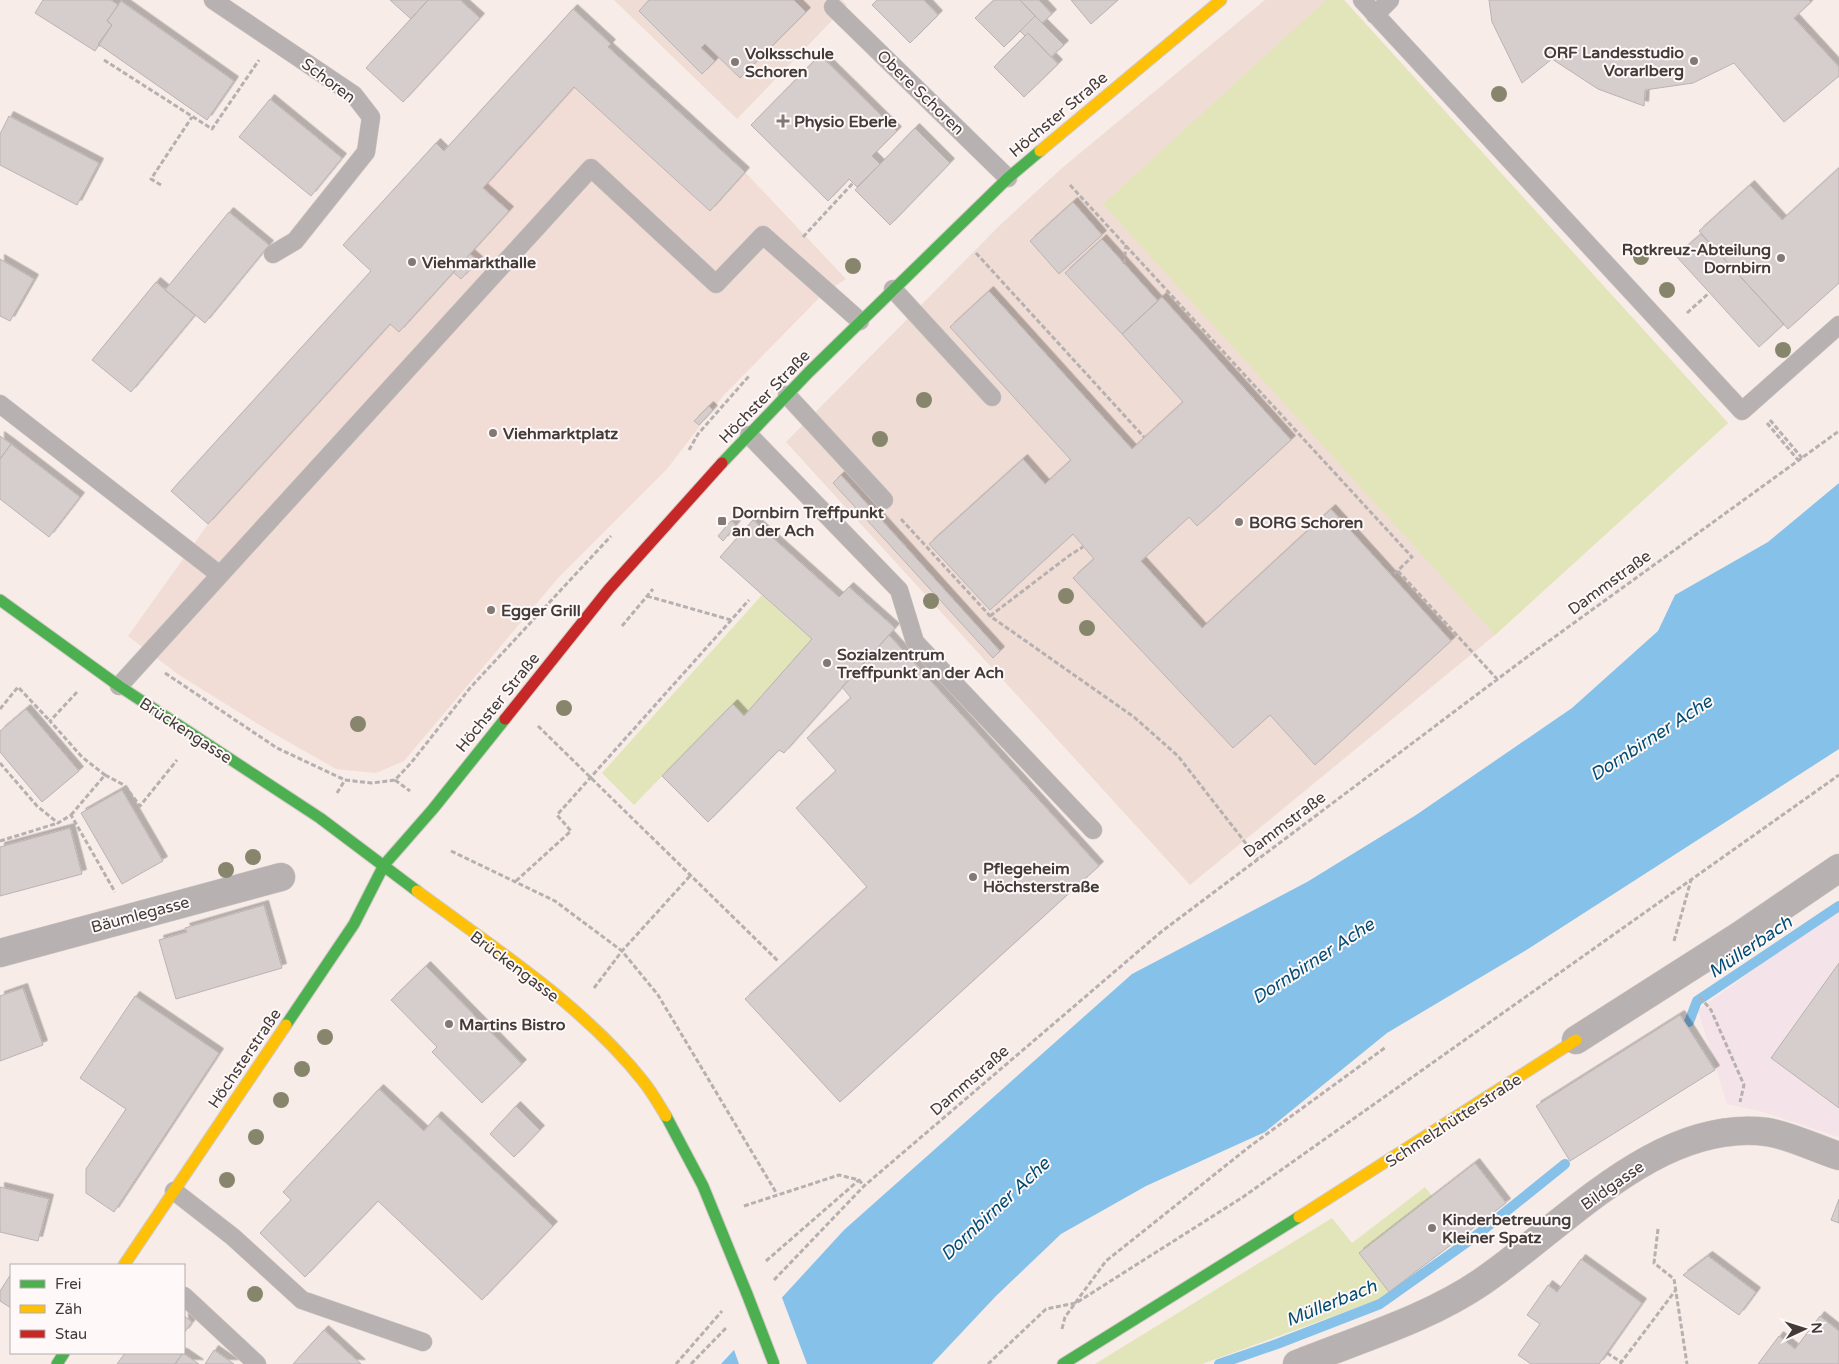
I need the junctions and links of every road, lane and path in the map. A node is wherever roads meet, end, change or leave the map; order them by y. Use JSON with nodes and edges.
{"nodes":[{"id":1,"x":213,"y":0,"type":"edge"},
{"id":2,"x":1221,"y":0,"type":"edge"},
{"id":3,"x":1362,"y":0,"type":"edge"},
{"id":4,"x":1390,"y":0,"type":"edge"},
{"id":5,"x":833,"y":7,"type":"dead end"},
{"id":6,"x":1376,"y":15,"type":"junction"},
{"id":7,"x":272,"y":40,"type":"junction"},
{"id":8,"x":104,"y":60,"type":"dead end"},
{"id":9,"x":192,"y":117,"type":"junction"},
{"id":10,"x":1008,"y":178,"type":"junction"},
{"id":11,"x":853,"y":183,"type":"dead end"},
{"id":12,"x":161,"y":185,"type":"dead end"},
{"id":13,"x":1070,"y":185,"type":"dead end"},
{"id":14,"x":1126,"y":246,"type":"junction"},
{"id":15,"x":975,"y":252,"type":"dead end"},
{"id":16,"x":273,"y":254,"type":"dead end"},
{"id":17,"x":786,"y":255,"type":"junction"},
{"id":18,"x":1124,"y":264,"type":"dead end"},
{"id":19,"x":893,"y":289,"type":"junction"},
{"id":20,"x":1709,"y":293,"type":"dead end"},
{"id":21,"x":860,"y":321,"type":"junction"},
{"id":22,"x":1839,"y":325,"type":"edge"},
{"id":23,"x":1668,"y":330,"type":"junction"},
{"id":24,"x":749,"y":376,"type":"dead end"},
{"id":25,"x":787,"y":395,"type":"junction"},
{"id":26,"x":992,"y":398,"type":"dead end"},
{"id":27,"x":1752,"y":402,"type":"junction"},
{"id":28,"x":0,"y":404,"type":"edge"},
{"id":29,"x":1839,"y":431,"type":"edge"},
{"id":30,"x":749,"y":435,"type":"junction"},
{"id":31,"x":1144,"y":437,"type":"dead end"},
{"id":32,"x":687,"y":455,"type":"dead end"},
{"id":33,"x":1800,"y":459,"type":"junction"},
{"id":34,"x":884,"y":500,"type":"joint"},
{"id":35,"x":615,"y":532,"type":"dead end"},
{"id":36,"x":1083,"y":547,"type":"dead end"},
{"id":37,"x":1398,"y":571,"type":"junction"},
{"id":38,"x":220,"y":575,"type":"junction"},
{"id":39,"x":1392,"y":576,"type":"dead end"},
{"id":40,"x":647,"y":596,"type":"dead end"},
{"id":41,"x":0,"y":600,"type":"edge"},
{"id":42,"x":749,"y":600,"type":"dead end"},
{"id":43,"x":990,"y":616,"type":"junction"},
{"id":44,"x":731,"y":620,"type":"junction"},
{"id":45,"x":144,"y":659,"type":"junction"},
{"id":46,"x":1497,"y":679,"type":"junction"},
{"id":47,"x":120,"y":686,"type":"junction"},
{"id":48,"x":80,"y":690,"type":"dead end"},
{"id":49,"x":0,"y":709,"type":"edge"},
{"id":50,"x":50,"y":721,"type":"junction"},
{"id":51,"x":537,"y":726,"type":"dead end"},
{"id":52,"x":177,"y":760,"type":"dead end"},
{"id":53,"x":0,"y":763,"type":"edge"},
{"id":54,"x":105,"y":774,"type":"junction"},
{"id":55,"x":1839,"y":775,"type":"edge"},
{"id":56,"x":591,"y":779,"type":"junction"},
{"id":57,"x":71,"y":815,"type":"junction"},
{"id":58,"x":58,"y":824,"type":"junction"},
{"id":59,"x":1094,"y":830,"type":"dead end"},
{"id":60,"x":0,"y":841,"type":"edge"},
{"id":61,"x":451,"y":852,"type":"dead end"},
{"id":62,"x":1258,"y":859,"type":"junction"},
{"id":63,"x":384,"y":865,"type":"junction"},
{"id":64,"x":1839,"y":868,"type":"edge"},
{"id":65,"x":690,"y":876,"type":"junction"},
{"id":66,"x":281,"y":877,"type":"dead end"},
{"id":67,"x":1691,"y":880,"type":"junction"},
{"id":68,"x":516,"y":881,"type":"junction"},
{"id":69,"x":123,"y":919,"type":"junction"},
{"id":70,"x":622,"y":951,"type":"junction"},
{"id":71,"x":0,"y":953,"type":"edge"},
{"id":72,"x":779,"y":962,"type":"dead end"},
{"id":73,"x":1662,"y":985,"type":"junction"},
{"id":74,"x":594,"y":988,"type":"dead end"},
{"id":75,"x":1711,"y":1010,"type":"dead end"},
{"id":76,"x":1576,"y":1040,"type":"joint"},
{"id":77,"x":1386,"y":1047,"type":"dead end"},
{"id":78,"x":1735,"y":1130,"type":"junction"},
{"id":79,"x":1839,"y":1156,"type":"edge"},
{"id":80,"x":858,"y":1180,"type":"junction"},
{"id":81,"x":864,"y":1186,"type":"junction"},
{"id":82,"x":174,"y":1191,"type":"junction"},
{"id":83,"x":777,"y":1194,"type":"junction"},
{"id":84,"x":741,"y":1207,"type":"dead end"},
{"id":85,"x":1658,"y":1229,"type":"dead end"},
{"id":86,"x":133,"y":1262,"type":"edge"},
{"id":87,"x":762,"y":1264,"type":"dead end"},
{"id":88,"x":776,"y":1277,"type":"dead end"},
{"id":89,"x":1676,"y":1290,"type":"junction"},
{"id":90,"x":185,"y":1297,"type":"edge"},
{"id":91,"x":1076,"y":1303,"type":"junction"},
{"id":92,"x":724,"y":1309,"type":"dead end"},
{"id":93,"x":723,"y":1331,"type":"dead end"},
{"id":94,"x":423,"y":1342,"type":"dead end"},
{"id":95,"x":1607,"y":1352,"type":"dead end"},
{"id":96,"x":1621,"y":1363,"type":"edge"},
{"id":97,"x":257,"y":1364,"type":"edge"},
{"id":98,"x":676,"y":1364,"type":"edge"},
{"id":99,"x":691,"y":1364,"type":"edge"},
{"id":100,"x":774,"y":1364,"type":"edge"},
{"id":101,"x":988,"y":1364,"type":"edge"},
{"id":102,"x":1063,"y":1364,"type":"edge"},
{"id":103,"x":1297,"y":1364,"type":"edge"},
{"id":104,"x":1687,"y":1364,"type":"edge"}],
"edges":[{"from":1,"to":7,"type":"lane","name":"Schoren"},
{"from":2,"to":10,"type":"street","name":"Höchster Straße"},
{"from":3,"to":6,"type":"lane"},
{"from":4,"to":6,"type":"lane"},
{"from":5,"to":10,"type":"lane","name":"Obere Schoren"},
{"from":6,"to":23,"type":"lane"},
{"from":7,"to":9,"type":"path"},
{"from":7,"to":16,"type":"lane","name":"Schoren"},
{"from":8,"to":9,"type":"path"},
{"from":9,"to":12,"type":"path"},
{"from":10,"to":19,"type":"street","name":"Höchster Straße"},
{"from":11,"to":17,"type":"path"},
{"from":13,"to":14,"type":"path"},
{"from":14,"to":18,"type":"path"},
{"from":14,"to":37,"type":"path"},
{"from":15,"to":31,"type":"path"},
{"from":17,"to":21,"type":"lane"},
{"from":17,"to":38,"type":"lane"},
{"from":19,"to":21,"type":"street","name":"Höchster Straße"},
{"from":19,"to":26,"type":"lane"},
{"from":20,"to":23,"type":"path"},
{"from":21,"to":25,"type":"street","name":"Höchster Straße"},
{"from":22,"to":27,"type":"lane"},
{"from":23,"to":27,"type":"lane"},
{"from":24,"to":32,"type":"path"},
{"from":25,"to":30,"type":"street","name":"Höchster Straße"},
{"from":25,"to":34,"type":"lane"},
{"from":27,"to":33,"type":"path"},
{"from":28,"to":38,"type":"lane"},
{"from":29,"to":33,"type":"path","name":"Dammstraße"},
{"from":30,"to":59,"type":"lane"},
{"from":30,"to":63,"type":"street","name":"Höchster Straße"},
{"from":33,"to":46,"type":"path","name":"Dammstraße"},
{"from":34,"to":43,"type":"path"},
{"from":35,"to":45,"type":"path"},
{"from":36,"to":43,"type":"path"},
{"from":37,"to":39,"type":"path"},
{"from":37,"to":46,"type":"path"},
{"from":38,"to":45,"type":"lane"},
{"from":40,"to":44,"type":"path"},
{"from":41,"to":47,"type":"street","name":"Brückengasse"},
{"from":42,"to":44,"type":"path"},
{"from":43,"to":62,"type":"path"},
{"from":44,"to":56,"type":"path"},
{"from":45,"to":47,"type":"lane"},
{"from":46,"to":62,"type":"path","name":"Dammstraße"},
{"from":47,"to":63,"type":"street","name":"Brückengasse"},
{"from":48,"to":50,"type":"path"},
{"from":49,"to":50,"type":"path"},
{"from":50,"to":54,"type":"path"},
{"from":51,"to":56,"type":"path"},
{"from":52,"to":54,"type":"path"},
{"from":53,"to":58,"type":"path"},
{"from":54,"to":57,"type":"path"},
{"from":55,"to":67,"type":"path"},
{"from":56,"to":65,"type":"path"},
{"from":56,"to":68,"type":"path"},
{"from":57,"to":58,"type":"path"},
{"from":57,"to":69,"type":"path"},
{"from":58,"to":60,"type":"path"},
{"from":61,"to":68,"type":"path"},
{"from":62,"to":81,"type":"path","name":"Dammstraße"},
{"from":63,"to":82,"type":"street","name":"Höchsterstraße"},
{"from":63,"to":100,"type":"street","name":"Brückengasse","bridge":true},
{"from":64,"to":73,"type":"street","name":"Schmelzhütterstraße"},
{"from":65,"to":70,"type":"path"},
{"from":65,"to":72,"type":"path"},
{"from":66,"to":69,"type":"street","name":"Bäumlegasse"},
{"from":67,"to":73,"type":"path"},
{"from":67,"to":91,"type":"path"},
{"from":68,"to":70,"type":"path"},
{"from":69,"to":71,"type":"street","name":"Bäumlegasse"},
{"from":70,"to":74,"type":"path"},
{"from":70,"to":83,"type":"path"},
{"from":73,"to":76,"type":"street","name":"Schmelzhütterstraße"},
{"from":75,"to":78,"type":"path"},
{"from":76,"to":102,"type":"street","name":"Schmelzhütterstraße"},
{"from":77,"to":91,"type":"path"},
{"from":78,"to":79,"type":"street","name":"Bildgasse"},
{"from":78,"to":103,"type":"street","name":"Bildgasse"},
{"from":80,"to":81,"type":"path"},
{"from":80,"to":83,"type":"path"},
{"from":80,"to":87,"type":"path"},
{"from":81,"to":88,"type":"path","name":"Dammstraße"},
{"from":82,"to":86,"type":"street","name":"Höchsterstraße"},
{"from":82,"to":94,"type":"lane"},
{"from":83,"to":84,"type":"path"},
{"from":85,"to":89,"type":"path"},
{"from":89,"to":96,"type":"path"},
{"from":89,"to":104,"type":"path"},
{"from":90,"to":97,"type":"lane"},
{"from":91,"to":101,"type":"path"},
{"from":92,"to":98,"type":"path"},
{"from":93,"to":99,"type":"path"},
{"from":95,"to":96,"type":"path"}]}
